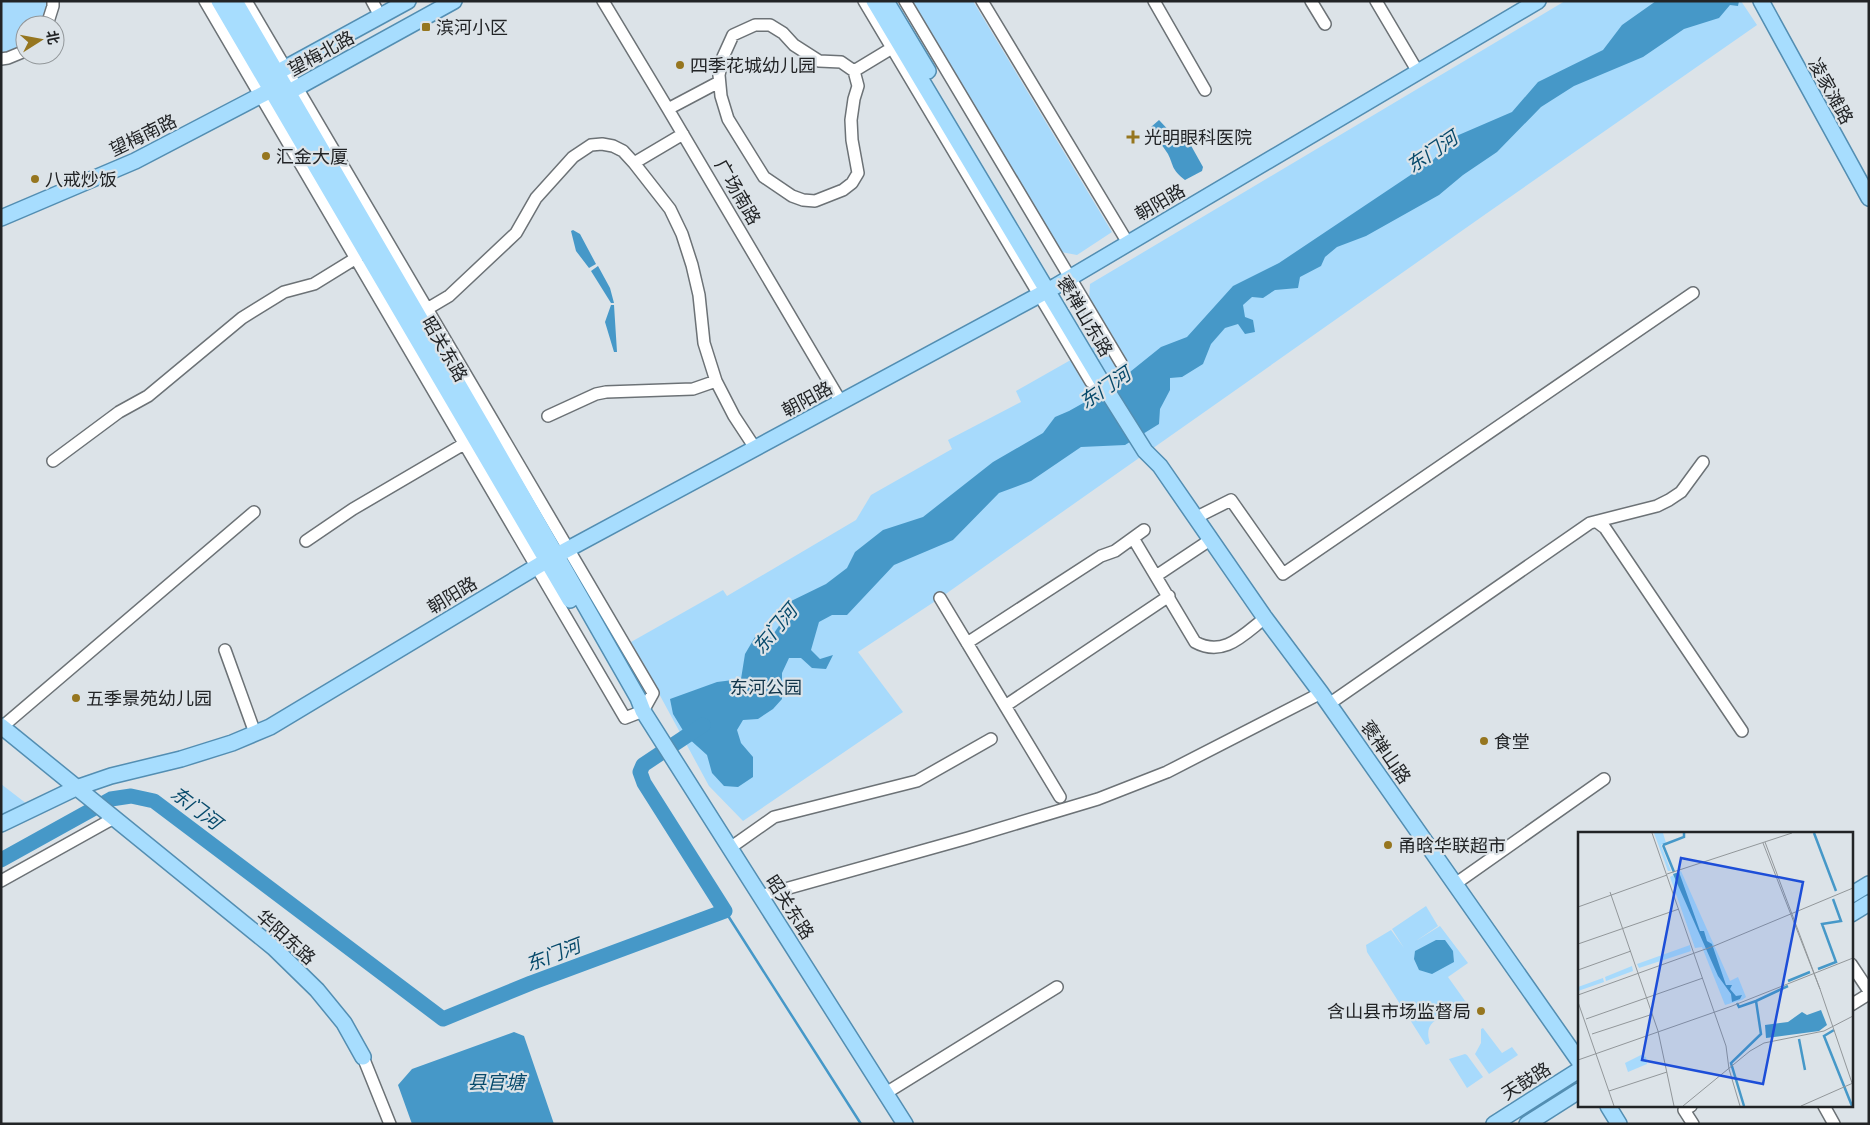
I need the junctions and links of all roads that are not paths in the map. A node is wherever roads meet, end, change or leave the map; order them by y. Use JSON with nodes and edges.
{"nodes":[{"id":1,"x":53,"y":1,"type":"edge"},
{"id":2,"x":205,"y":1,"type":"edge"},
{"id":3,"x":219,"y":1,"type":"edge"},
{"id":4,"x":236,"y":1,"type":"edge"},
{"id":5,"x":246,"y":1,"type":"edge"},
{"id":6,"x":372,"y":1,"type":"edge"},
{"id":7,"x":408,"y":1,"type":"edge"},
{"id":8,"x":454,"y":1,"type":"edge"},
{"id":9,"x":603,"y":1,"type":"edge"},
{"id":10,"x":864,"y":1,"type":"edge"},
{"id":11,"x":874,"y":1,"type":"edge"},
{"id":12,"x":886,"y":1,"type":"edge"},
{"id":13,"x":905,"y":1,"type":"edge"},
{"id":14,"x":982,"y":1,"type":"edge"},
{"id":15,"x":1154,"y":1,"type":"edge"},
{"id":16,"x":1312,"y":1,"type":"edge"},
{"id":17,"x":1376,"y":1,"type":"edge"},
{"id":18,"x":1538,"y":1,"type":"edge"},
{"id":19,"x":1761,"y":2,"type":"edge"},
{"id":20,"x":51,"y":15,"type":"edge"},
{"id":21,"x":380,"y":16,"type":"junction"},
{"id":22,"x":1325,"y":24,"type":"dead end"},
{"id":23,"x":900,"y":43,"type":"junction"},
{"id":24,"x":15,"y":55,"type":"edge"},
{"id":25,"x":1,"y":59,"type":"edge"},
{"id":26,"x":282,"y":70,"type":"junction"},
{"id":27,"x":854,"y":71,"type":"junction"},
{"id":28,"x":1418,"y":72,"type":"junction"},
{"id":29,"x":719,"y":82,"type":"junction"},
{"id":30,"x":293,"y":89,"type":"junction"},
{"id":31,"x":1205,"y":90,"type":"dead end"},
{"id":32,"x":265,"y":93,"type":"junction"},
{"id":33,"x":668,"y":109,"type":"junction"},
{"id":34,"x":683,"y":134,"type":"junction"},
{"id":35,"x":634,"y":163,"type":"junction"},
{"id":36,"x":1869,"y":198,"type":"edge"},
{"id":37,"x":1,"y":218,"type":"edge"},
{"id":38,"x":1128,"y":243,"type":"junction"},
{"id":39,"x":367,"y":252,"type":"junction"},
{"id":40,"x":1070,"y":278,"type":"junction"},
{"id":41,"x":1048,"y":290,"type":"junction"},
{"id":42,"x":1693,"y":293,"type":"dead end"},
{"id":43,"x":422,"y":312,"type":"junction"},
{"id":44,"x":1121,"y":363,"type":"dead end"},
{"id":45,"x":716,"y":381,"type":"junction"},
{"id":46,"x":1091,"y":382,"type":"dead end"},
{"id":47,"x":840,"y":402,"type":"junction"},
{"id":48,"x":548,"y":416,"type":"dead end"},
{"id":49,"x":475,"y":438,"type":"junction"},
{"id":50,"x":755,"y":448,"type":"junction"},
{"id":51,"x":53,"y":461,"type":"dead end"},
{"id":52,"x":1703,"y":462,"type":"dead end"},
{"id":53,"x":1160,"y":466,"type":"joint"},
{"id":54,"x":254,"y":512,"type":"dead end"},
{"id":55,"x":1195,"y":518,"type":"junction"},
{"id":56,"x":1598,"y":522,"type":"junction"},
{"id":57,"x":1144,"y":530,"type":"dead end"},
{"id":58,"x":1134,"y":538,"type":"junction"},
{"id":59,"x":1210,"y":540,"type":"junction"},
{"id":60,"x":306,"y":541,"type":"dead end"},
{"id":61,"x":552,"y":558,"type":"junction"},
{"id":62,"x":1156,"y":576,"type":"junction"},
{"id":63,"x":1169,"y":596,"type":"junction"},
{"id":64,"x":940,"y":598,"type":"dead end"},
{"id":65,"x":1265,"y":618,"type":"junction"},
{"id":66,"x":967,"y":643,"type":"junction"},
{"id":67,"x":225,"y":650,"type":"dead end"},
{"id":68,"x":1325,"y":698,"type":"junction"},
{"id":69,"x":1005,"y":706,"type":"junction"},
{"id":70,"x":643,"y":711,"type":"junction"},
{"id":71,"x":2,"y":727,"type":"edge"},
{"id":72,"x":1742,"y":731,"type":"dead end"},
{"id":73,"x":255,"y":733,"type":"junction"},
{"id":74,"x":991,"y":739,"type":"dead end"},
{"id":75,"x":1604,"y":778,"type":"dead end"},
{"id":76,"x":81,"y":791,"type":"junction"},
{"id":77,"x":1060,"y":797,"type":"dead end"},
{"id":78,"x":112,"y":817,"type":"junction"},
{"id":79,"x":1,"y":824,"type":"edge"},
{"id":80,"x":730,"y":848,"type":"junction"},
{"id":81,"x":1,"y":882,"type":"edge"},
{"id":82,"x":1455,"y":884,"type":"junction"},
{"id":83,"x":1869,"y":884,"type":"edge"},
{"id":84,"x":1852,"y":894,"type":"edge"},
{"id":85,"x":760,"y":896,"type":"junction"},
{"id":86,"x":1869,"y":903,"type":"edge"},
{"id":87,"x":1852,"y":913,"type":"edge"},
{"id":88,"x":1852,"y":966,"type":"edge"},
{"id":89,"x":1057,"y":986,"type":"dead end"},
{"id":90,"x":1869,"y":993,"type":"edge"},
{"id":91,"x":1852,"y":1004,"type":"edge"},
{"id":92,"x":363,"y":1057,"type":"joint"},
{"id":93,"x":1578,"y":1060,"type":"edge"},
{"id":94,"x":1578,"y":1071,"type":"edge"},
{"id":95,"x":1578,"y":1092,"type":"edge"},
{"id":96,"x":886,"y":1093,"type":"junction"},
{"id":97,"x":1609,"y":1108,"type":"edge"},
{"id":98,"x":1688,"y":1108,"type":"edge"},
{"id":99,"x":1825,"y":1108,"type":"edge"},
{"id":100,"x":390,"y":1124,"type":"edge"},
{"id":101,"x":905,"y":1124,"type":"edge"},
{"id":102,"x":1494,"y":1124,"type":"edge"},
{"id":103,"x":1527,"y":1124,"type":"edge"},
{"id":104,"x":1620,"y":1124,"type":"edge"},
{"id":105,"x":1693,"y":1124,"type":"edge"},
{"id":106,"x":1834,"y":1124,"type":"edge"}],
"edges":[{"from":1,"to":20,"type":"street"},
{"from":2,"to":32,"type":"street"},
{"from":3,"to":32,"type":"main road","name":"昭关东路"},
{"from":4,"to":26,"type":"main road","name":"昭关东路"},
{"from":5,"to":26,"type":"street"},
{"from":6,"to":21,"type":"street"},
{"from":7,"to":21,"type":"main road","name":"望梅北路"},
{"from":8,"to":30,"type":"main road","name":"望梅北路"},
{"from":9,"to":33,"type":"street","name":"广场南路"},
{"from":10,"to":23,"type":"street"},
{"from":11,"to":23,"type":"main road","name":"褒禅山东路"},
{"from":12,"to":23,"type":"main road","name":"褒禅山东路"},
{"from":13,"to":40,"type":"street"},
{"from":14,"to":38,"type":"street"},
{"from":15,"to":31,"type":"street"},
{"from":16,"to":22,"type":"street"},
{"from":17,"to":28,"type":"street"},
{"from":18,"to":28,"type":"main road","name":"朝阳路"},
{"from":19,"to":36,"type":"main road","name":"凌家滩路"},
{"from":21,"to":26,"type":"main road","name":"望梅北路"},
{"from":23,"to":27,"type":"street"},
{"from":23,"to":41,"type":"main road","name":"褒禅山东路"},
{"from":24,"to":25,"type":"street"},
{"from":26,"to":30,"type":"main road","name":"昭关东路"},
{"from":26,"to":32,"type":"main road","name":"望梅北路"},
{"from":27,"to":29,"type":"street"},
{"from":27,"to":29,"type":"street"},
{"from":28,"to":38,"type":"main road","name":"朝阳路"},
{"from":29,"to":33,"type":"street"},
{"from":30,"to":32,"type":"main road","name":"望梅北路"},
{"from":30,"to":39,"type":"main road","name":"昭关东路"},
{"from":30,"to":43,"type":"street"},
{"from":32,"to":37,"type":"main road","name":"望梅南路"},
{"from":32,"to":39,"type":"main road","name":"昭关东路"},
{"from":33,"to":34,"type":"street","name":"广场南路"},
{"from":34,"to":35,"type":"street"},
{"from":34,"to":47,"type":"street","name":"广场南路"},
{"from":35,"to":43,"type":"street"},
{"from":35,"to":45,"type":"street"},
{"from":38,"to":40,"type":"main road","name":"朝阳路"},
{"from":39,"to":43,"type":"main road","name":"昭关东路"},
{"from":39,"to":49,"type":"main road","name":"昭关东路"},
{"from":39,"to":51,"type":"street"},
{"from":40,"to":41,"type":"main road","name":"朝阳路"},
{"from":40,"to":44,"type":"street"},
{"from":41,"to":46,"type":"street"},
{"from":41,"to":47,"type":"main road","name":"朝阳路"},
{"from":41,"to":53,"type":"main road","name":"褒禅山东路"},
{"from":42,"to":55,"type":"street"},
{"from":43,"to":49,"type":"main road","name":"昭关东路"},
{"from":43,"to":61,"type":"street"},
{"from":45,"to":48,"type":"street"},
{"from":45,"to":50,"type":"street"},
{"from":47,"to":50,"type":"main road","name":"朝阳路"},
{"from":49,"to":60,"type":"street"},
{"from":49,"to":61,"type":"main road","name":"昭关东路"},
{"from":49,"to":61,"type":"street"},
{"from":50,"to":61,"type":"main road","name":"朝阳路"},
{"from":52,"to":56,"type":"street"},
{"from":53,"to":55,"type":"main road","name":"褒禅山路"},
{"from":54,"to":71,"type":"street"},
{"from":55,"to":59,"type":"main road","name":"褒禅山路"},
{"from":56,"to":68,"type":"street"},
{"from":56,"to":72,"type":"street"},
{"from":57,"to":58,"type":"street"},
{"from":58,"to":62,"type":"street"},
{"from":58,"to":66,"type":"street"},
{"from":59,"to":62,"type":"street"},
{"from":59,"to":65,"type":"main road","name":"褒禅山路"},
{"from":61,"to":70,"type":"main road","name":"昭关东路"},
{"from":61,"to":70,"type":"street"},
{"from":61,"to":73,"type":"main road","name":"朝阳路"},
{"from":62,"to":63,"type":"street"},
{"from":63,"to":65,"type":"street"},
{"from":63,"to":69,"type":"street"},
{"from":64,"to":66,"type":"street"},
{"from":65,"to":68,"type":"main road","name":"褒禅山路"},
{"from":66,"to":69,"type":"street"},
{"from":67,"to":73,"type":"street"},
{"from":68,"to":82,"type":"main road","name":"褒禅山路"},
{"from":68,"to":85,"type":"street"},
{"from":69,"to":77,"type":"street"},
{"from":70,"to":80,"type":"main road","name":"昭关东路"},
{"from":71,"to":76,"type":"main road"},
{"from":73,"to":76,"type":"main road","name":"朝阳路"},
{"from":74,"to":80,"type":"street"},
{"from":75,"to":82,"type":"street"},
{"from":76,"to":78,"type":"main road","name":"华阳东路"},
{"from":76,"to":79,"type":"main road","name":"朝阳路"},
{"from":78,"to":81,"type":"street"},
{"from":78,"to":92,"type":"main road","name":"华阳东路"},
{"from":80,"to":85,"type":"main road","name":"昭关东路"},
{"from":82,"to":93,"type":"main road","name":"褒禅山路"},
{"from":83,"to":84,"type":"main road"},
{"from":85,"to":96,"type":"main road","name":"昭关东路"},
{"from":86,"to":87,"type":"main road"},
{"from":88,"to":90,"type":"street"},
{"from":89,"to":96,"type":"street"},
{"from":90,"to":91,"type":"street"},
{"from":92,"to":100,"type":"street","name":"华阳东路"},
{"from":94,"to":102,"type":"main road","name":"天鼓路"},
{"from":95,"to":103,"type":"main road","name":"天鼓路"},
{"from":96,"to":101,"type":"main road","name":"昭关东路"},
{"from":97,"to":104,"type":"main road"},
{"from":98,"to":105,"type":"street"},
{"from":99,"to":106,"type":"street"}]}
